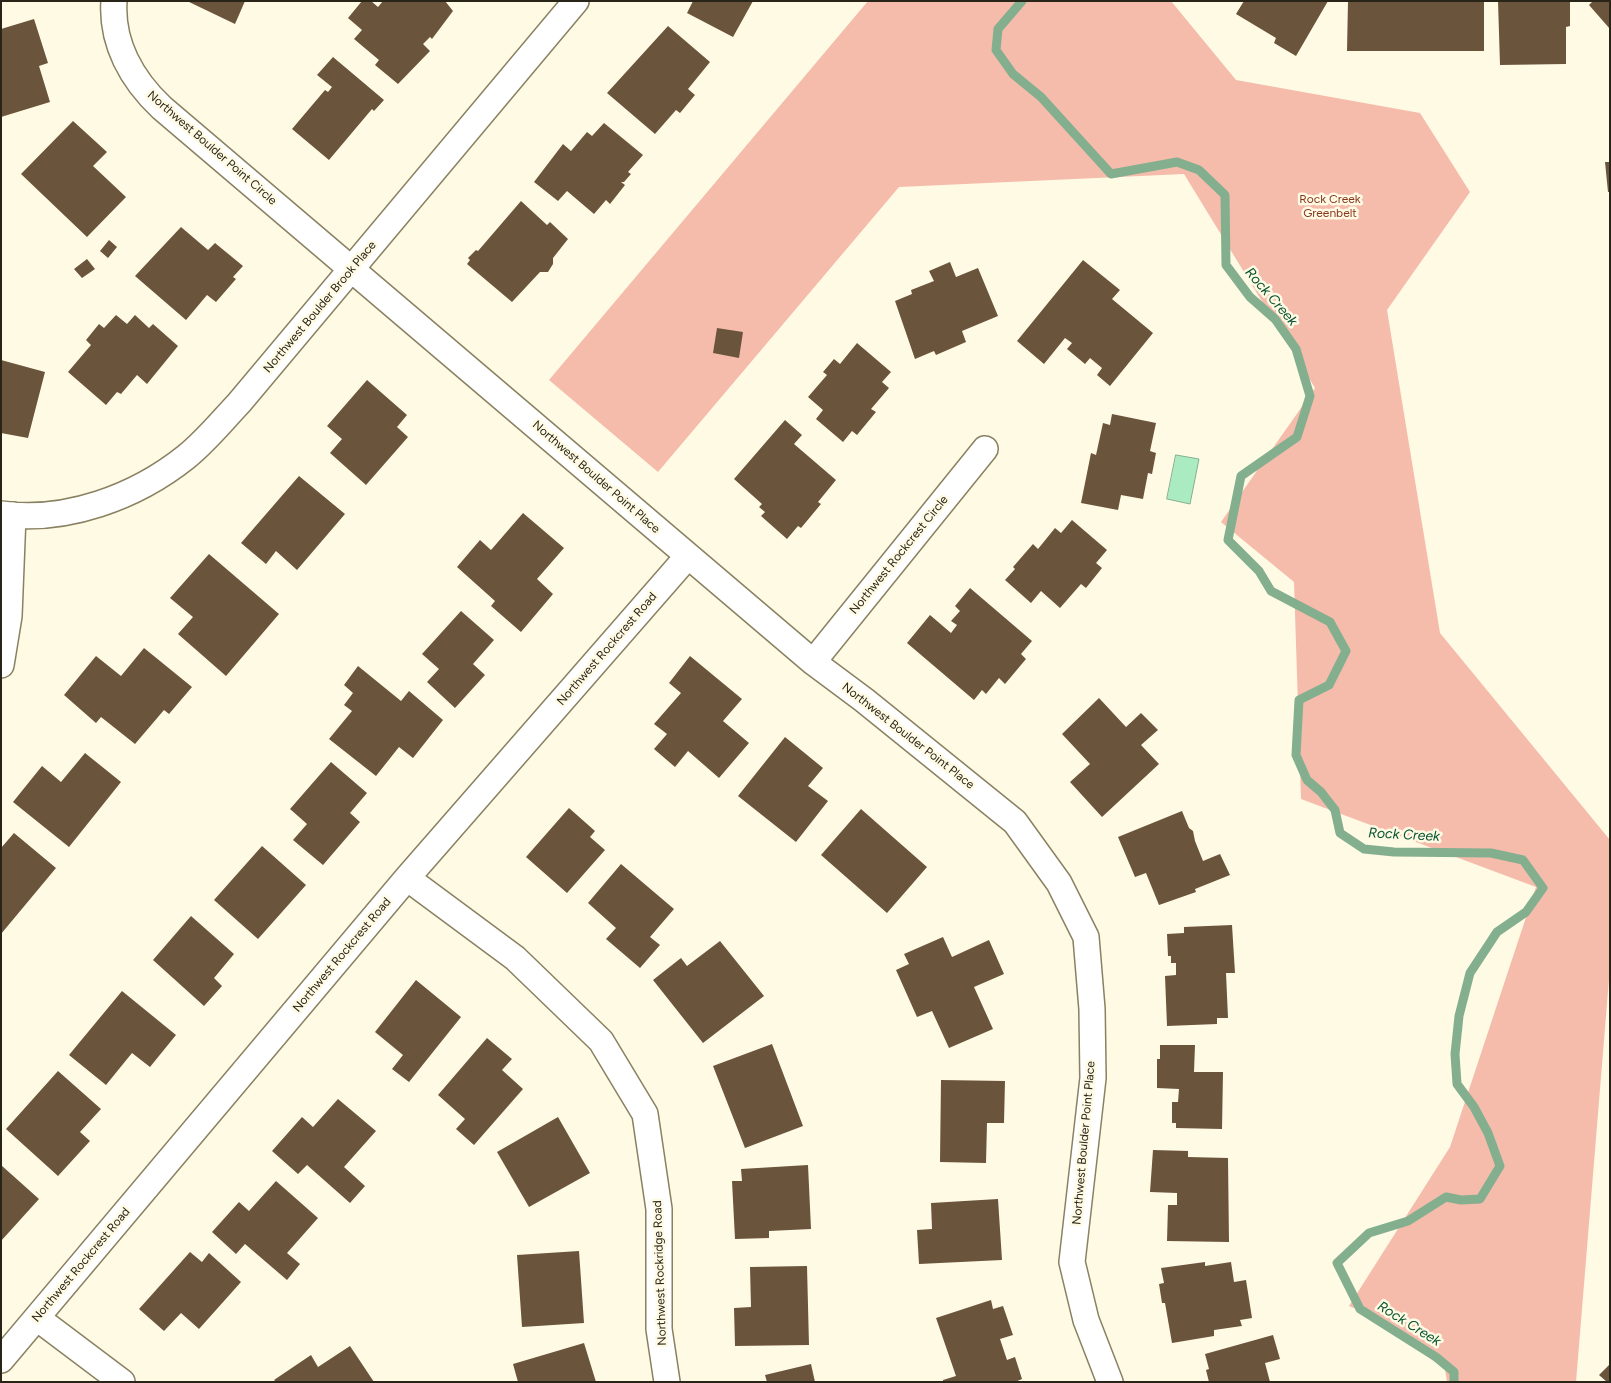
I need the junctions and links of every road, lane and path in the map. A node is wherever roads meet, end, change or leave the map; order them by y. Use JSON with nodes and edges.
{"nodes":[{"id":1,"x":114,"y":1,"type":"edge"},
{"id":2,"x":576,"y":1,"type":"edge"},
{"id":3,"x":353,"y":268,"type":"junction"},
{"id":4,"x":985,"y":449,"type":"dead end"},
{"id":5,"x":7,"y":514,"type":"edge"},
{"id":6,"x":688,"y":556,"type":"junction"},
{"id":7,"x":813,"y":662,"type":"junction"},
{"id":8,"x":1,"y":666,"type":"edge"},
{"id":9,"x":407,"y":878,"type":"junction"},
{"id":10,"x":37,"y":1318,"type":"junction"},
{"id":11,"x":1,"y":1360,"type":"edge"},
{"id":12,"x":122,"y":1382,"type":"edge"},
{"id":13,"x":667,"y":1382,"type":"edge"},
{"id":14,"x":1110,"y":1382,"type":"edge"}],
"edges":[{"from":1,"to":3,"type":"street","name":"Northwest Boulder Point Circle"},
{"from":2,"to":3,"type":"street","name":"Northwest Boulder Brook Place"},
{"from":3,"to":5,"type":"street","name":"Northwest Boulder Brook Place"},
{"from":3,"to":6,"type":"street","name":"Northwest Boulder Point Place"},
{"from":4,"to":7,"type":"street","name":"Northwest Rockcrest Circle"},
{"from":5,"to":8,"type":"street"},
{"from":6,"to":7,"type":"street","name":"Northwest Boulder Point Place"},
{"from":6,"to":9,"type":"street","name":"Northwest Rockcrest Road"},
{"from":7,"to":14,"type":"street","name":"Northwest Boulder Point Place"},
{"from":9,"to":10,"type":"street","name":"Northwest Rockcrest Road"},
{"from":9,"to":13,"type":"street","name":"Northwest Rockridge Road"},
{"from":10,"to":11,"type":"street","name":"Northwest Rockcrest Road"},
{"from":10,"to":12,"type":"street"}]}
